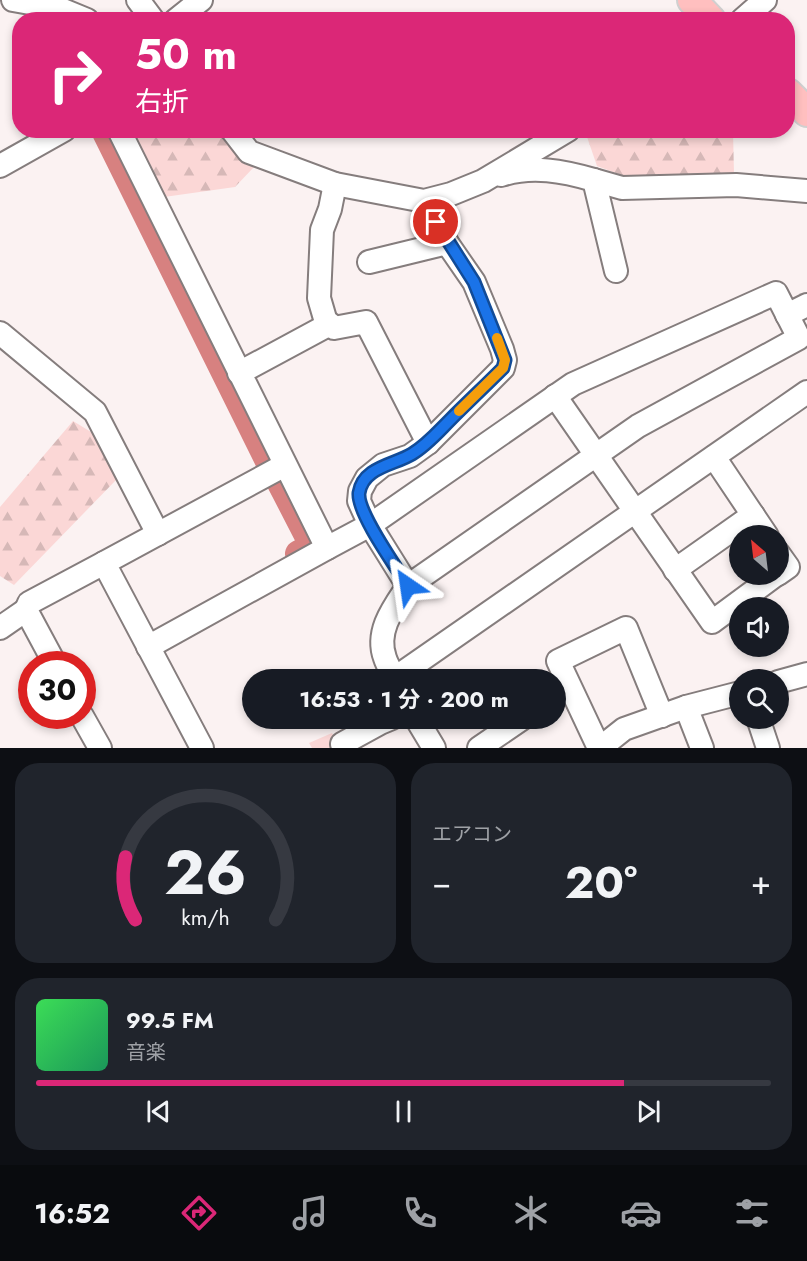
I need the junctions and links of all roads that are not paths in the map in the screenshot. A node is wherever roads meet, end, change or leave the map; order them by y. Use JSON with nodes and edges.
{"nodes":[{"id":1,"x":13,"y":0,"type":"edge"},
{"id":2,"x":201,"y":0,"type":"edge"},
{"id":3,"x":692,"y":0,"type":"edge"},
{"id":4,"x":765,"y":0,"type":"edge"},
{"id":5,"x":58,"y":9,"type":"edge"},
{"id":6,"x":186,"y":12,"type":"edge"},
{"id":7,"x":703,"y":12,"type":"edge"},
{"id":8,"x":751,"y":12,"type":"edge"},
{"id":9,"x":795,"y":100,"type":"edge"},
{"id":10,"x":807,"y":112,"type":"edge"},
{"id":11,"x":50,"y":138,"type":"edge"},
{"id":12,"x":123,"y":138,"type":"edge"},
{"id":13,"x":238,"y":138,"type":"edge"},
{"id":14,"x":555,"y":138,"type":"edge"},
{"id":15,"x":0,"y":166,"type":"edge"},
{"id":16,"x":594,"y":180,"type":"junction"},
{"id":17,"x":483,"y":181,"type":"junction"},
{"id":18,"x":335,"y":184,"type":"junction"},
{"id":19,"x":807,"y":191,"type":"edge"},
{"id":20,"x":424,"y":201,"type":"junction"},
{"id":21,"x":447,"y":243,"type":"junction"},
{"id":22,"x":369,"y":262,"type":"dead end"},
{"id":23,"x":616,"y":271,"type":"dead end"},
{"id":24,"x":807,"y":305,"type":"edge"},
{"id":25,"x":787,"y":315,"type":"junction"},
{"id":26,"x":330,"y":324,"type":"junction"},
{"id":27,"x":0,"y":333,"type":"edge"},
{"id":28,"x":803,"y":346,"type":"edge"},
{"id":29,"x":239,"y":373,"type":"junction"},
{"id":30,"x":807,"y":392,"type":"edge"},
{"id":31,"x":555,"y":396,"type":"junction"},
{"id":32,"x":428,"y":443,"type":"junction"},
{"id":33,"x":594,"y":455,"type":"junction"},
{"id":34,"x":714,"y":457,"type":"junction"},
{"id":35,"x":285,"y":465,"type":"junction"},
{"id":36,"x":635,"y":513,"type":"junction"},
{"id":37,"x":753,"y":515,"type":"junction"},
{"id":38,"x":370,"y":525,"type":"junction"},
{"id":39,"x":760,"y":525,"type":"edge"},
{"id":40,"x":158,"y":534,"type":"junction"},
{"id":41,"x":327,"y":548,"type":"junction"},
{"id":42,"x":104,"y":563,"type":"junction"},
{"id":43,"x":675,"y":570,"type":"junction"},
{"id":44,"x":763,"y":585,"type":"edge"},
{"id":45,"x":408,"y":586,"type":"junction"},
{"id":46,"x":26,"y":610,"type":"junction"},
{"id":47,"x":0,"y":628,"type":"edge"},
{"id":48,"x":148,"y":647,"type":"junction"},
{"id":49,"x":48,"y":651,"type":"edge"},
{"id":50,"x":390,"y":669,"type":"edge"},
{"id":51,"x":409,"y":669,"type":"edge"},
{"id":52,"x":806,"y":677,"type":"edge"},
{"id":53,"x":789,"y":680,"type":"edge"},
{"id":54,"x":729,"y":696,"type":"edge"},
{"id":55,"x":686,"y":708,"type":"junction"},
{"id":56,"x":662,"y":716,"type":"junction"},
{"id":57,"x":89,"y":729,"type":"edge"},
{"id":58,"x":369,"y":729,"type":"edge"},
{"id":59,"x":423,"y":729,"type":"edge"},
{"id":60,"x":762,"y":729,"type":"edge"},
{"id":61,"x":507,"y":740,"type":"edge"},
{"id":62,"x":100,"y":748,"type":"edge"},
{"id":63,"x":202,"y":748,"type":"edge"},
{"id":64,"x":344,"y":748,"type":"edge"},
{"id":65,"x":434,"y":748,"type":"edge"},
{"id":66,"x":479,"y":748,"type":"edge"},
{"id":67,"x":599,"y":748,"type":"edge"},
{"id":68,"x":702,"y":748,"type":"edge"},
{"id":69,"x":768,"y":748,"type":"edge"}],
"edges":[{"from":1,"to":5,"type":"street"},
{"from":2,"to":6,"type":"street"},
{"from":3,"to":7,"type":"main road"},
{"from":4,"to":8,"type":"street"},
{"from":9,"to":10,"type":"main road"},
{"from":11,"to":15,"type":"street"},
{"from":12,"to":29,"type":"street"},
{"from":13,"to":18,"type":"street"},
{"from":14,"to":17,"type":"street"},
{"from":16,"to":17,"type":"street"},
{"from":16,"to":19,"type":"street"},
{"from":16,"to":23,"type":"street"},
{"from":17,"to":20,"type":"street"},
{"from":18,"to":20,"type":"street"},
{"from":18,"to":26,"type":"street"},
{"from":20,"to":21,"type":"street"},
{"from":21,"to":22,"type":"street"},
{"from":21,"to":32,"type":"street"},
{"from":24,"to":25,"type":"street"},
{"from":25,"to":28,"type":"street"},
{"from":25,"to":31,"type":"street"},
{"from":26,"to":29,"type":"street"},
{"from":26,"to":32,"type":"street"},
{"from":27,"to":40,"type":"street"},
{"from":28,"to":33,"type":"street"},
{"from":29,"to":35,"type":"street"},
{"from":30,"to":34,"type":"street"},
{"from":31,"to":33,"type":"street"},
{"from":31,"to":38,"type":"street"},
{"from":32,"to":38,"type":"street"},
{"from":33,"to":36,"type":"street"},
{"from":33,"to":45,"type":"street"},
{"from":34,"to":36,"type":"street"},
{"from":34,"to":37,"type":"street"},
{"from":35,"to":40,"type":"street"},
{"from":35,"to":41,"type":"street"},
{"from":36,"to":43,"type":"street"},
{"from":36,"to":51,"type":"street"},
{"from":37,"to":39,"type":"street"},
{"from":37,"to":43,"type":"street"},
{"from":38,"to":41,"type":"street"},
{"from":38,"to":45,"type":"street"},
{"from":40,"to":42,"type":"street"},
{"from":41,"to":48,"type":"street"},
{"from":42,"to":46,"type":"street"},
{"from":42,"to":48,"type":"street"},
{"from":43,"to":44,"type":"street"},
{"from":45,"to":50,"type":"street"},
{"from":46,"to":47,"type":"street"},
{"from":46,"to":49,"type":"street"},
{"from":48,"to":63,"type":"street"},
{"from":52,"to":53,"type":"street"},
{"from":54,"to":55,"type":"street"},
{"from":55,"to":56,"type":"street"},
{"from":55,"to":68,"type":"street"},
{"from":56,"to":67,"type":"street"},
{"from":56,"to":67,"type":"street"},
{"from":57,"to":62,"type":"street"},
{"from":58,"to":64,"type":"street"},
{"from":59,"to":65,"type":"street"},
{"from":60,"to":69,"type":"street"},
{"from":61,"to":66,"type":"street"}]}
